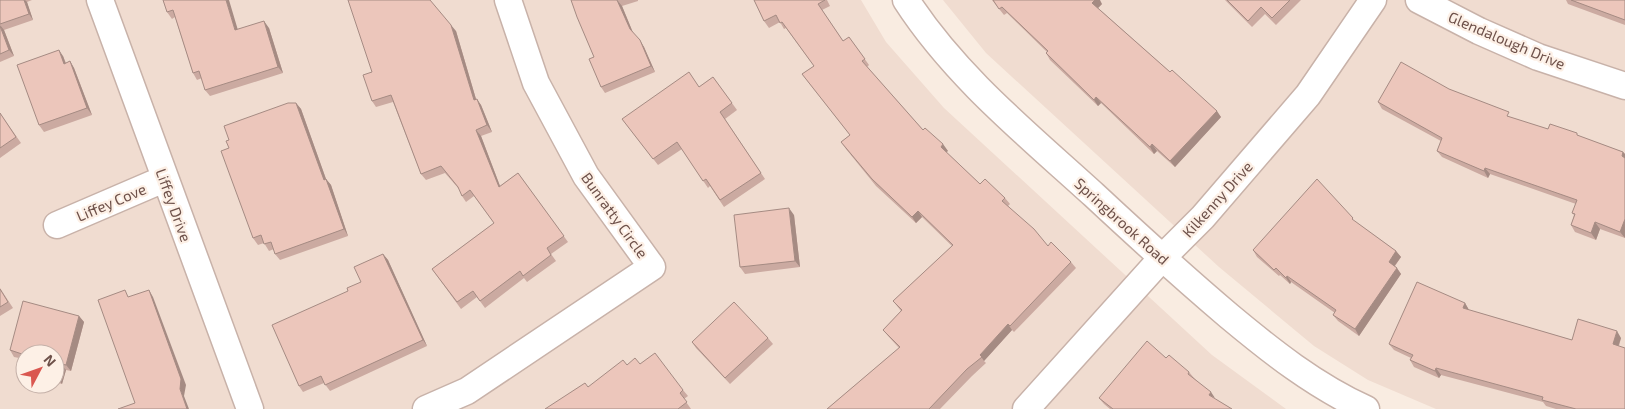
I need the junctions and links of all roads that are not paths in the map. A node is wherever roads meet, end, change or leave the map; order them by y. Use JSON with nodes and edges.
{"nodes":[{"id":1,"x":100,"y":0,"type":"edge"},
{"id":2,"x":508,"y":0,"type":"edge"},
{"id":3,"x":906,"y":0,"type":"edge"},
{"id":4,"x":1373,"y":0,"type":"edge"},
{"id":5,"x":1420,"y":0,"type":"edge"},
{"id":6,"x":1625,"y":86,"type":"edge"},
{"id":7,"x":164,"y":179,"type":"junction"},
{"id":8,"x":57,"y":225,"type":"dead end"},
{"id":9,"x":1162,"y":258,"type":"junction"},
{"id":10,"x":250,"y":409,"type":"edge"},
{"id":11,"x":426,"y":409,"type":"edge"},
{"id":12,"x":1026,"y":409,"type":"edge"},
{"id":13,"x":1366,"y":409,"type":"edge"}],
"edges":[{"from":1,"to":7,"type":"street","name":"Liffey Drive"},
{"from":2,"to":11,"type":"street","name":"Bunratty Circle"},
{"from":3,"to":9,"type":"street","name":"Springbrook Road"},
{"from":4,"to":9,"type":"street","name":"Kilkenny Drive"},
{"from":5,"to":6,"type":"street","name":"Glendalough Drive"},
{"from":7,"to":8,"type":"street","name":"Liffey Cove"},
{"from":7,"to":10,"type":"street","name":"Liffey Drive"},
{"from":9,"to":12,"type":"street","name":"Kilkenny Drive"},
{"from":9,"to":13,"type":"street","name":"Springbrook Road"}]}
